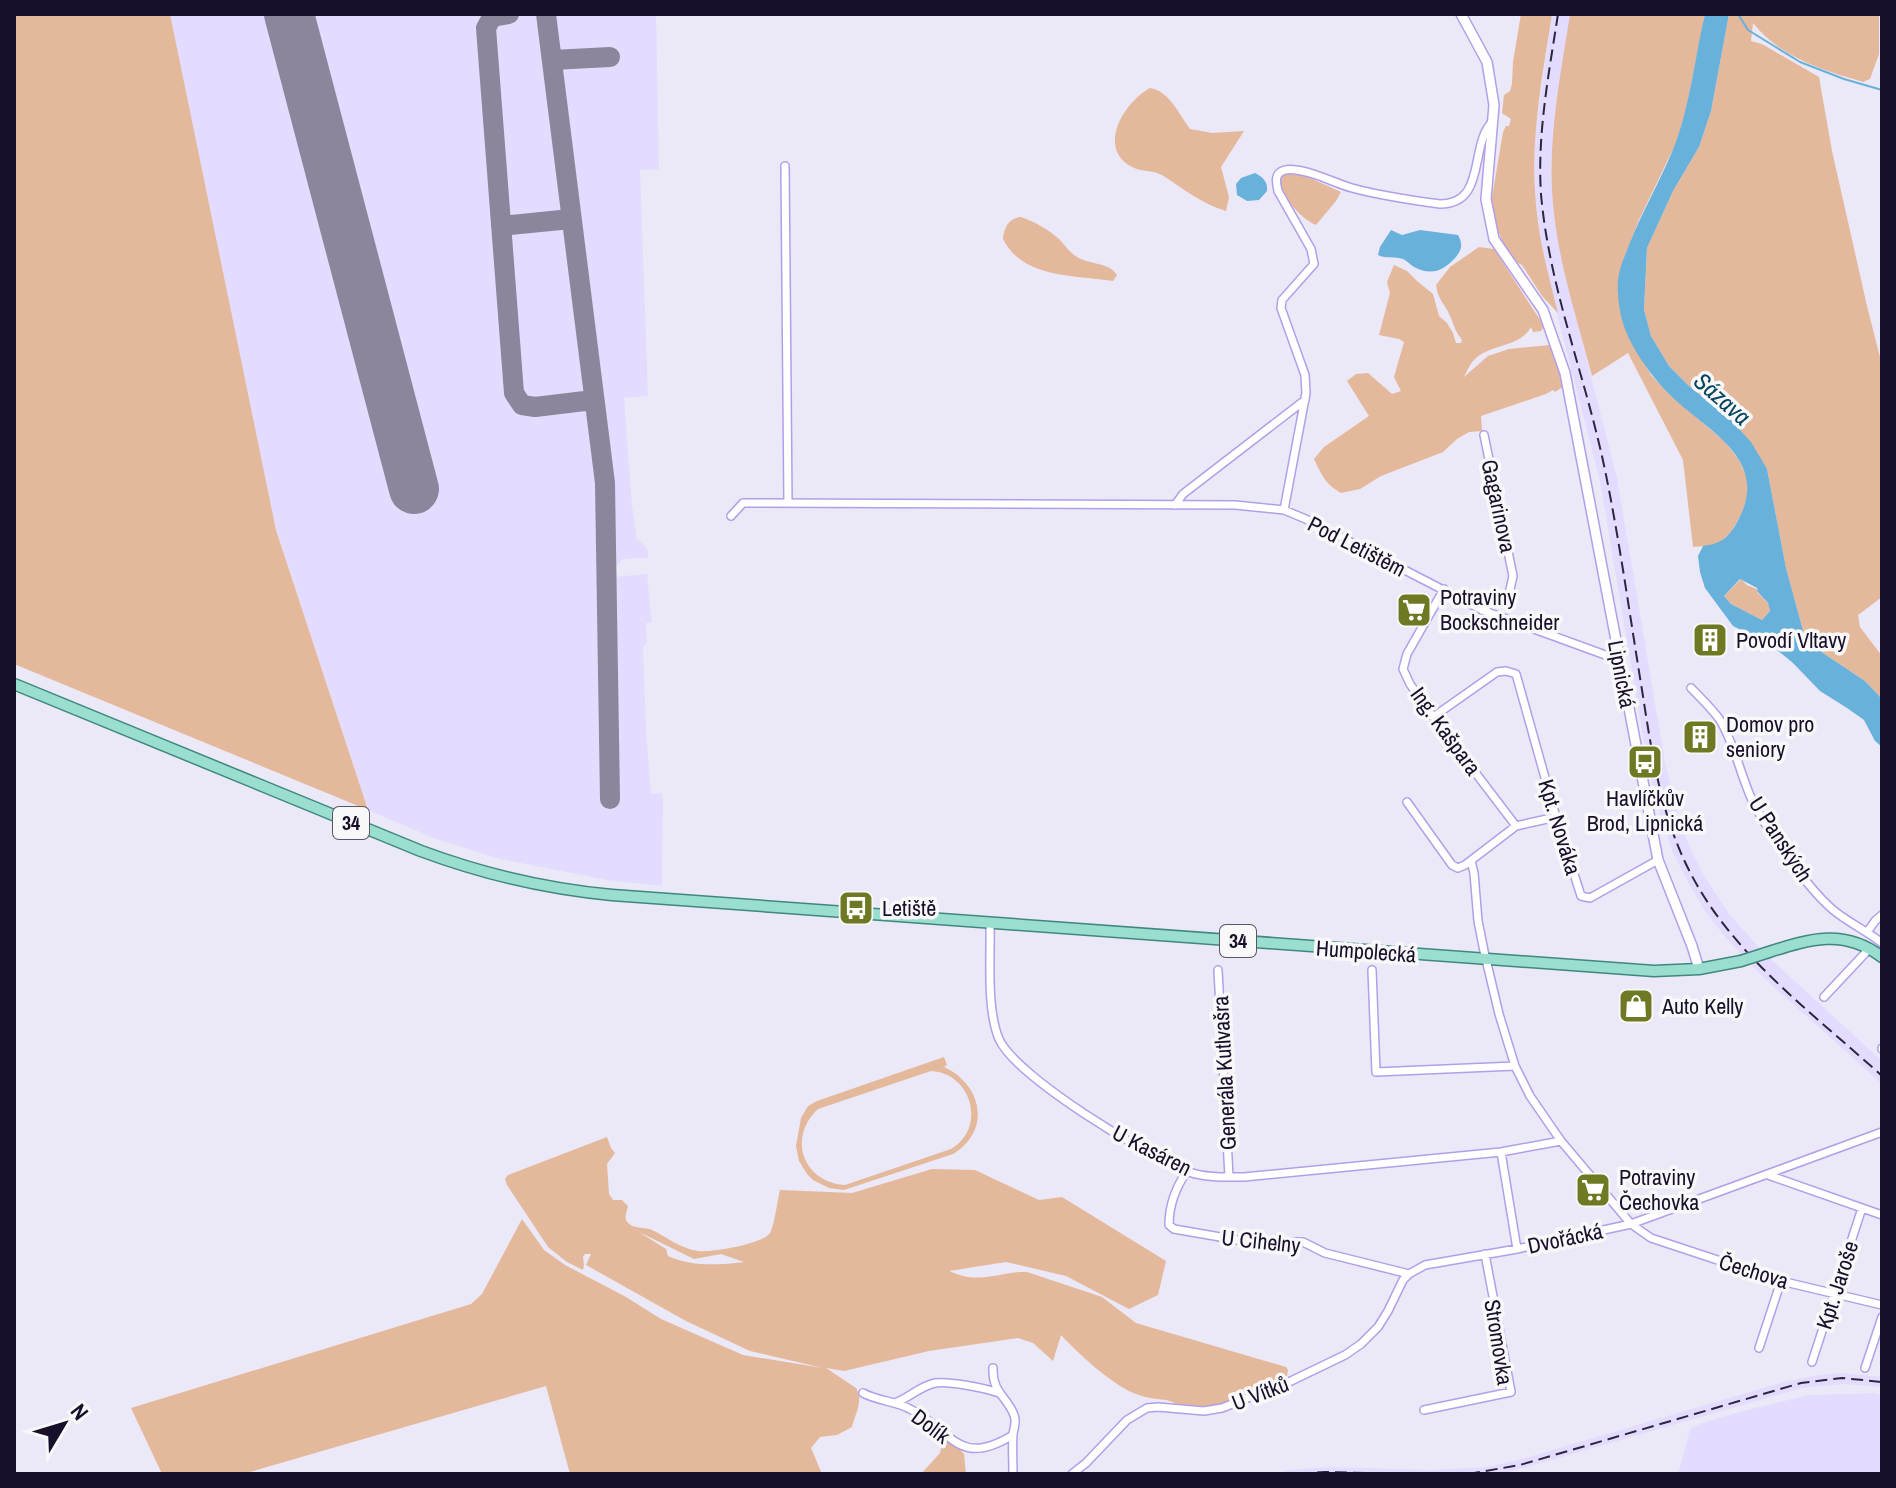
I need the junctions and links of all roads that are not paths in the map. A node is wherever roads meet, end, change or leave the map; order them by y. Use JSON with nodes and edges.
{"nodes":[{"id":1,"x":1461,"y":14,"type":"edge"},
{"id":2,"x":1492,"y":122,"type":"junction"},
{"id":3,"x":785,"y":166,"type":"dead end"},
{"id":4,"x":1305,"y":400,"type":"junction"},
{"id":5,"x":1484,"y":435,"type":"dead end"},
{"id":6,"x":788,"y":503,"type":"junction"},
{"id":7,"x":1175,"y":505,"type":"junction"},
{"id":8,"x":1284,"y":510,"type":"junction"},
{"id":9,"x":731,"y":516,"type":"dead end"},
{"id":10,"x":1444,"y":589,"type":"junction"},
{"id":11,"x":1482,"y":610,"type":"junction"},
{"id":12,"x":1619,"y":660,"type":"junction"},
{"id":13,"x":14,"y":684,"type":"edge"},
{"id":14,"x":1691,"y":688,"type":"dead end"},
{"id":15,"x":1433,"y":717,"type":"junction"},
{"id":16,"x":1407,"y":802,"type":"dead end"},
{"id":17,"x":1556,"y":817,"type":"junction"},
{"id":18,"x":1516,"y":826,"type":"junction"},
{"id":19,"x":1658,"y":860,"type":"junction"},
{"id":20,"x":1471,"y":861,"type":"junction"},
{"id":21,"x":1882,"y":915,"type":"edge"},
{"id":22,"x":990,"y":923,"type":"junction"},
{"id":23,"x":1868,"y":931,"type":"junction"},
{"id":24,"x":1882,"y":943,"type":"edge"},
{"id":25,"x":1870,"y":948,"type":"junction"},
{"id":26,"x":1882,"y":957,"type":"edge"},
{"id":27,"x":1487,"y":960,"type":"junction"},
{"id":28,"x":1699,"y":969,"type":"junction"},
{"id":29,"x":1218,"y":970,"type":"dead end"},
{"id":30,"x":1372,"y":970,"type":"dead end"},
{"id":31,"x":1824,"y":997,"type":"dead end"},
{"id":32,"x":1515,"y":1066,"type":"junction"},
{"id":33,"x":1882,"y":1132,"type":"edge"},
{"id":34,"x":1561,"y":1141,"type":"junction"},
{"id":35,"x":1501,"y":1152,"type":"junction"},
{"id":36,"x":1187,"y":1171,"type":"junction"},
{"id":37,"x":1768,"y":1175,"type":"junction"},
{"id":38,"x":1229,"y":1177,"type":"junction"},
{"id":39,"x":1862,"y":1208,"type":"junction"},
{"id":40,"x":1882,"y":1215,"type":"edge"},
{"id":41,"x":1631,"y":1224,"type":"junction"},
{"id":42,"x":1517,"y":1249,"type":"junction"},
{"id":43,"x":1485,"y":1254,"type":"junction"},
{"id":44,"x":1409,"y":1274,"type":"junction"},
{"id":45,"x":1781,"y":1281,"type":"junction"},
{"id":46,"x":1834,"y":1293,"type":"junction"},
{"id":47,"x":1882,"y":1305,"type":"edge"},
{"id":48,"x":1882,"y":1317,"type":"edge"},
{"id":49,"x":1759,"y":1348,"type":"dead end"},
{"id":50,"x":1812,"y":1362,"type":"dead end"},
{"id":51,"x":993,"y":1368,"type":"dead end"},
{"id":52,"x":1865,"y":1368,"type":"dead end"},
{"id":53,"x":863,"y":1393,"type":"dead end"},
{"id":54,"x":999,"y":1393,"type":"junction"},
{"id":55,"x":893,"y":1404,"type":"junction"},
{"id":56,"x":1424,"y":1410,"type":"dead end"},
{"id":57,"x":1013,"y":1435,"type":"junction"},
{"id":58,"x":1013,"y":1474,"type":"edge"},
{"id":59,"x":1072,"y":1474,"type":"edge"}],
"edges":[{"from":1,"to":2,"type":"street","name":"Lipnická"},
{"from":2,"to":4,"type":"street"},
{"from":2,"to":12,"type":"street","name":"Lipnická"},
{"from":3,"to":6,"type":"street"},
{"from":4,"to":7,"type":"street"},
{"from":4,"to":8,"type":"street"},
{"from":5,"to":11,"type":"street","name":"Gagarinova"},
{"from":6,"to":7,"type":"street","name":"Pod Letištěm"},
{"from":6,"to":9,"type":"street","name":"Pod Letištěm"},
{"from":7,"to":8,"type":"street","name":"Pod Letištěm"},
{"from":8,"to":10,"type":"street","name":"Pod Letištěm"},
{"from":10,"to":11,"type":"street","name":"Pod Letištěm"},
{"from":10,"to":15,"type":"street","name":"Ing. Kašpara"},
{"from":11,"to":12,"type":"street","name":"Pod Letištěm"},
{"from":12,"to":19,"type":"street","name":"Lipnická"},
{"from":13,"to":22,"type":"main road","number":"34"},
{"from":14,"to":23,"type":"street","name":"U Panských"},
{"from":15,"to":17,"type":"street","name":"Kpt. Nováka"},
{"from":15,"to":18,"type":"street","name":"Ing. Kašpara"},
{"from":16,"to":20,"type":"street"},
{"from":17,"to":18,"type":"street"},
{"from":17,"to":19,"type":"street","name":"Kpt. Nováka"},
{"from":18,"to":20,"type":"street"},
{"from":19,"to":28,"type":"street","name":"Lipnická"},
{"from":20,"to":27,"type":"street"},
{"from":21,"to":23,"type":"street"},
{"from":22,"to":27,"type":"main road","name":"Humpolecká","number":"34"},
{"from":22,"to":36,"type":"street","name":"U Kasáren"},
{"from":23,"to":24,"type":"street"},
{"from":25,"to":26,"type":"main road","number":"34"},
{"from":25,"to":28,"type":"main road","name":"Humpolecká","number":"34","bridge":true},
{"from":25,"to":31,"type":"street"},
{"from":27,"to":28,"type":"main road","name":"Humpolecká","number":"34"},
{"from":27,"to":32,"type":"street"},
{"from":29,"to":38,"type":"street","name":"Generála Kutlvašra"},
{"from":30,"to":32,"type":"street"},
{"from":32,"to":34,"type":"street"},
{"from":33,"to":37,"type":"street","name":"Dvořácká"},
{"from":34,"to":35,"type":"street","name":"U Kasáren"},
{"from":34,"to":41,"type":"street"},
{"from":35,"to":38,"type":"street","name":"U Kasáren"},
{"from":35,"to":42,"type":"street"},
{"from":36,"to":38,"type":"street","name":"U Kasáren"},
{"from":36,"to":44,"type":"street","name":"U Cihelny"},
{"from":37,"to":39,"type":"street"},
{"from":37,"to":41,"type":"street","name":"Dvořácká"},
{"from":39,"to":40,"type":"street"},
{"from":39,"to":46,"type":"street","name":"Kpt. Jaroše"},
{"from":41,"to":42,"type":"street","name":"Dvořácká"},
{"from":41,"to":45,"type":"street","name":"Čechova"},
{"from":42,"to":43,"type":"street","name":"Dvořácká"},
{"from":43,"to":44,"type":"street","name":"Dvořácká"},
{"from":43,"to":56,"type":"street","name":"Stromovka"},
{"from":44,"to":59,"type":"street","name":"U Vítků"},
{"from":45,"to":46,"type":"street","name":"Čechova"},
{"from":45,"to":49,"type":"street"},
{"from":46,"to":47,"type":"street","name":"Čechova"},
{"from":46,"to":50,"type":"street","name":"Kpt. Jaroše"},
{"from":48,"to":52,"type":"street"},
{"from":51,"to":54,"type":"street"},
{"from":53,"to":55,"type":"street","name":"Dolík"},
{"from":54,"to":55,"type":"street","name":"Dolík"},
{"from":54,"to":57,"type":"street"},
{"from":55,"to":57,"type":"street","name":"Dolík"},
{"from":57,"to":58,"type":"street"}]}
